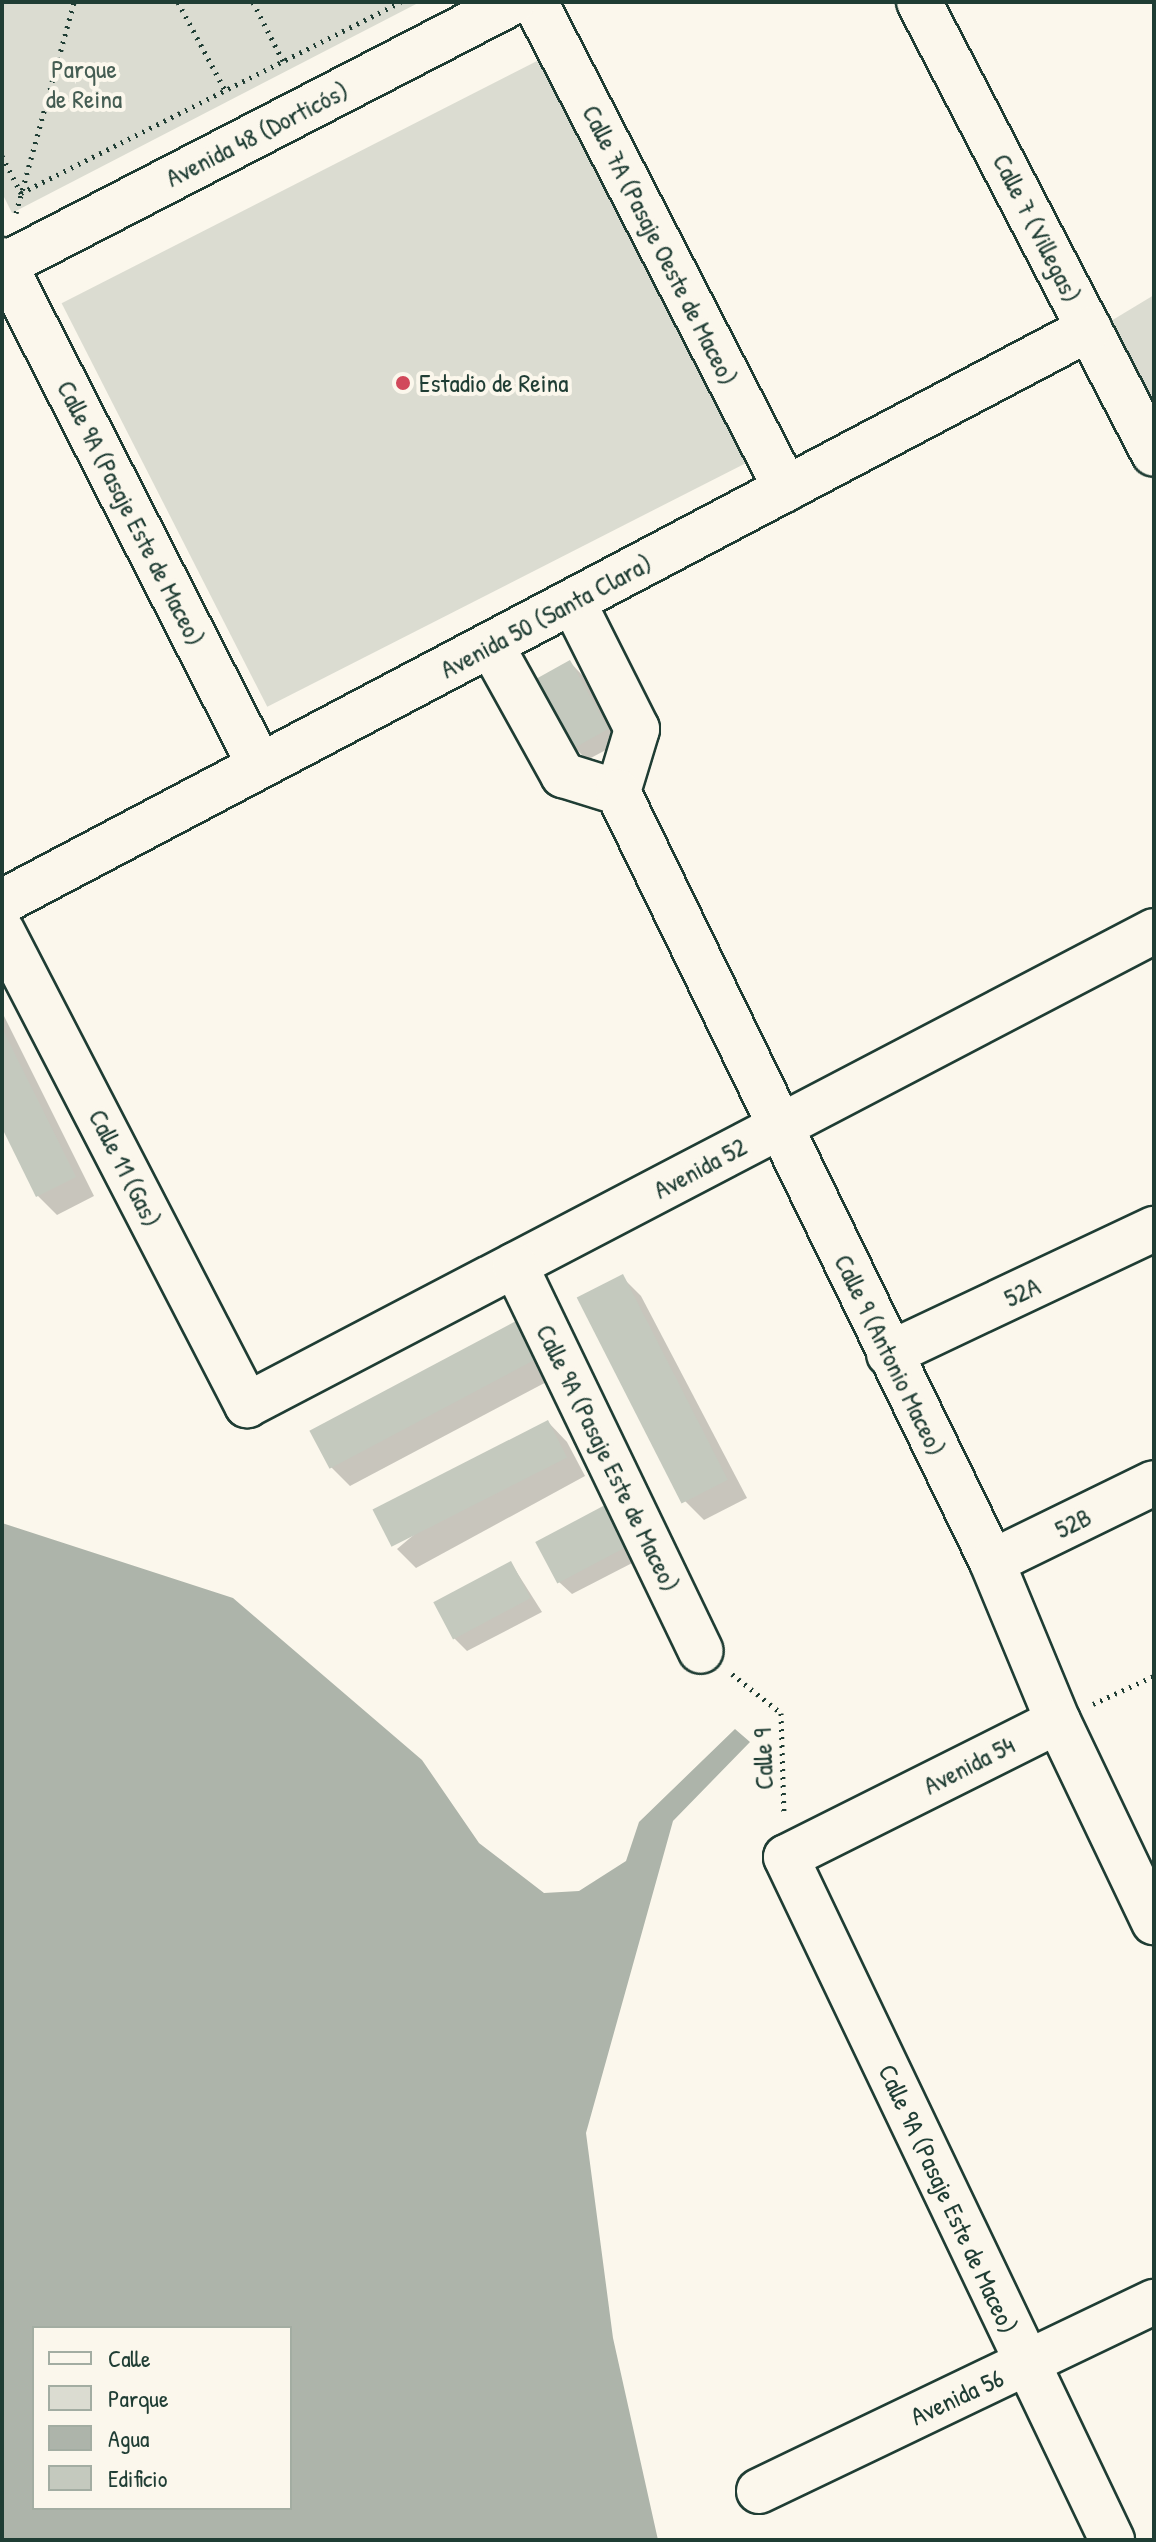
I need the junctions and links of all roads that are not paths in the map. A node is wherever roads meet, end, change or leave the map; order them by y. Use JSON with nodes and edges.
{"nodes":[{"id":1,"x":513,"y":2,"type":"edge"},
{"id":2,"x":535,"y":2,"type":"edge"},
{"id":3,"x":919,"y":2,"type":"edge"},
{"id":4,"x":3,"y":263,"type":"edge"},
{"id":5,"x":1089,"y":329,"type":"junction"},
{"id":6,"x":1154,"y":454,"type":"edge"},
{"id":7,"x":786,"y":489,"type":"junction"},
{"id":8,"x":573,"y":602,"type":"junction"},
{"id":9,"x":491,"y":645,"type":"junction"},
{"id":10,"x":260,"y":766,"type":"junction"},
{"id":11,"x":618,"y":792,"type":"junction"},
{"id":12,"x":2,"y":902,"type":"edge"},
{"id":13,"x":2,"y":931,"type":"edge"},
{"id":14,"x":1154,"y":931,"type":"edge"},
{"id":15,"x":777,"y":1128,"type":"junction"},
{"id":16,"x":1154,"y":1229,"type":"edge"},
{"id":17,"x":515,"y":1265,"type":"junction"},
{"id":18,"x":889,"y":1354,"type":"junction"},
{"id":19,"x":247,"y":1405,"type":"joint"},
{"id":20,"x":1154,"y":1483,"type":"edge"},
{"id":21,"x":992,"y":1562,"type":"junction"},
{"id":22,"x":701,"y":1651,"type":"road end"},
{"id":23,"x":1058,"y":1721,"type":"junction"},
{"id":24,"x":786,"y":1857,"type":"joint"},
{"id":25,"x":1154,"y":1922,"type":"edge"},
{"id":26,"x":1154,"y":2302,"type":"edge"},
{"id":27,"x":1027,"y":2364,"type":"junction"},
{"id":28,"x":759,"y":2491,"type":"dead end"},
{"id":29,"x":1112,"y":2540,"type":"edge"}],
"edges":[{"from":1,"to":4,"type":"street","name":"Avenida 48 (Dorticós)"},
{"from":2,"to":7,"type":"street","name":"Calle 7A (Pasaje Oeste de Maceo)"},
{"from":3,"to":5,"type":"street","name":"Calle 7 (Villegas)"},
{"from":4,"to":10,"type":"street","name":"Calle 9A (Pasaje Este de Maceo)"},
{"from":5,"to":6,"type":"street","name":"Calle 7 (Villegas)"},
{"from":5,"to":7,"type":"street","name":"Avenida 50 (Santa Clara)"},
{"from":7,"to":8,"type":"street","name":"Avenida 50 (Santa Clara)"},
{"from":8,"to":9,"type":"street","name":"Avenida 50 (Santa Clara)"},
{"from":8,"to":11,"type":"street"},
{"from":9,"to":10,"type":"street","name":"Avenida 50 (Santa Clara)"},
{"from":9,"to":11,"type":"street"},
{"from":10,"to":12,"type":"street","name":"Avenida 50 (Santa Clara)"},
{"from":11,"to":15,"type":"street","name":"Calle 9 (Antonio Maceo)"},
{"from":13,"to":19,"type":"street","name":"Calle 11 (Gas)"},
{"from":14,"to":15,"type":"street","name":"Avenida 52"},
{"from":15,"to":17,"type":"street","name":"Avenida 52"},
{"from":15,"to":18,"type":"street","name":"Calle 9 (Antonio Maceo)"},
{"from":16,"to":18,"type":"street","name":"52A"},
{"from":17,"to":19,"type":"street","name":"Avenida 52"},
{"from":17,"to":22,"type":"street","name":"Calle 9A (Pasaje Este de Maceo)"},
{"from":18,"to":21,"type":"street","name":"Calle 9 (Antonio Maceo)"},
{"from":20,"to":21,"type":"street","name":"52B"},
{"from":21,"to":23,"type":"street","name":"Calle 9 (Antonio Maceo)"},
{"from":23,"to":24,"type":"street","name":"Avenida 54"},
{"from":23,"to":25,"type":"street","name":"Calle 9 (Antonio Maceo)"},
{"from":24,"to":27,"type":"street","name":"Calle 9A (Pasaje Este de Maceo)"},
{"from":26,"to":27,"type":"street","name":"Avenida 56"},
{"from":27,"to":28,"type":"street","name":"Avenida 56"},
{"from":27,"to":29,"type":"street","name":"Calle 9A (Pasaje Este de Maceo)"}]}
